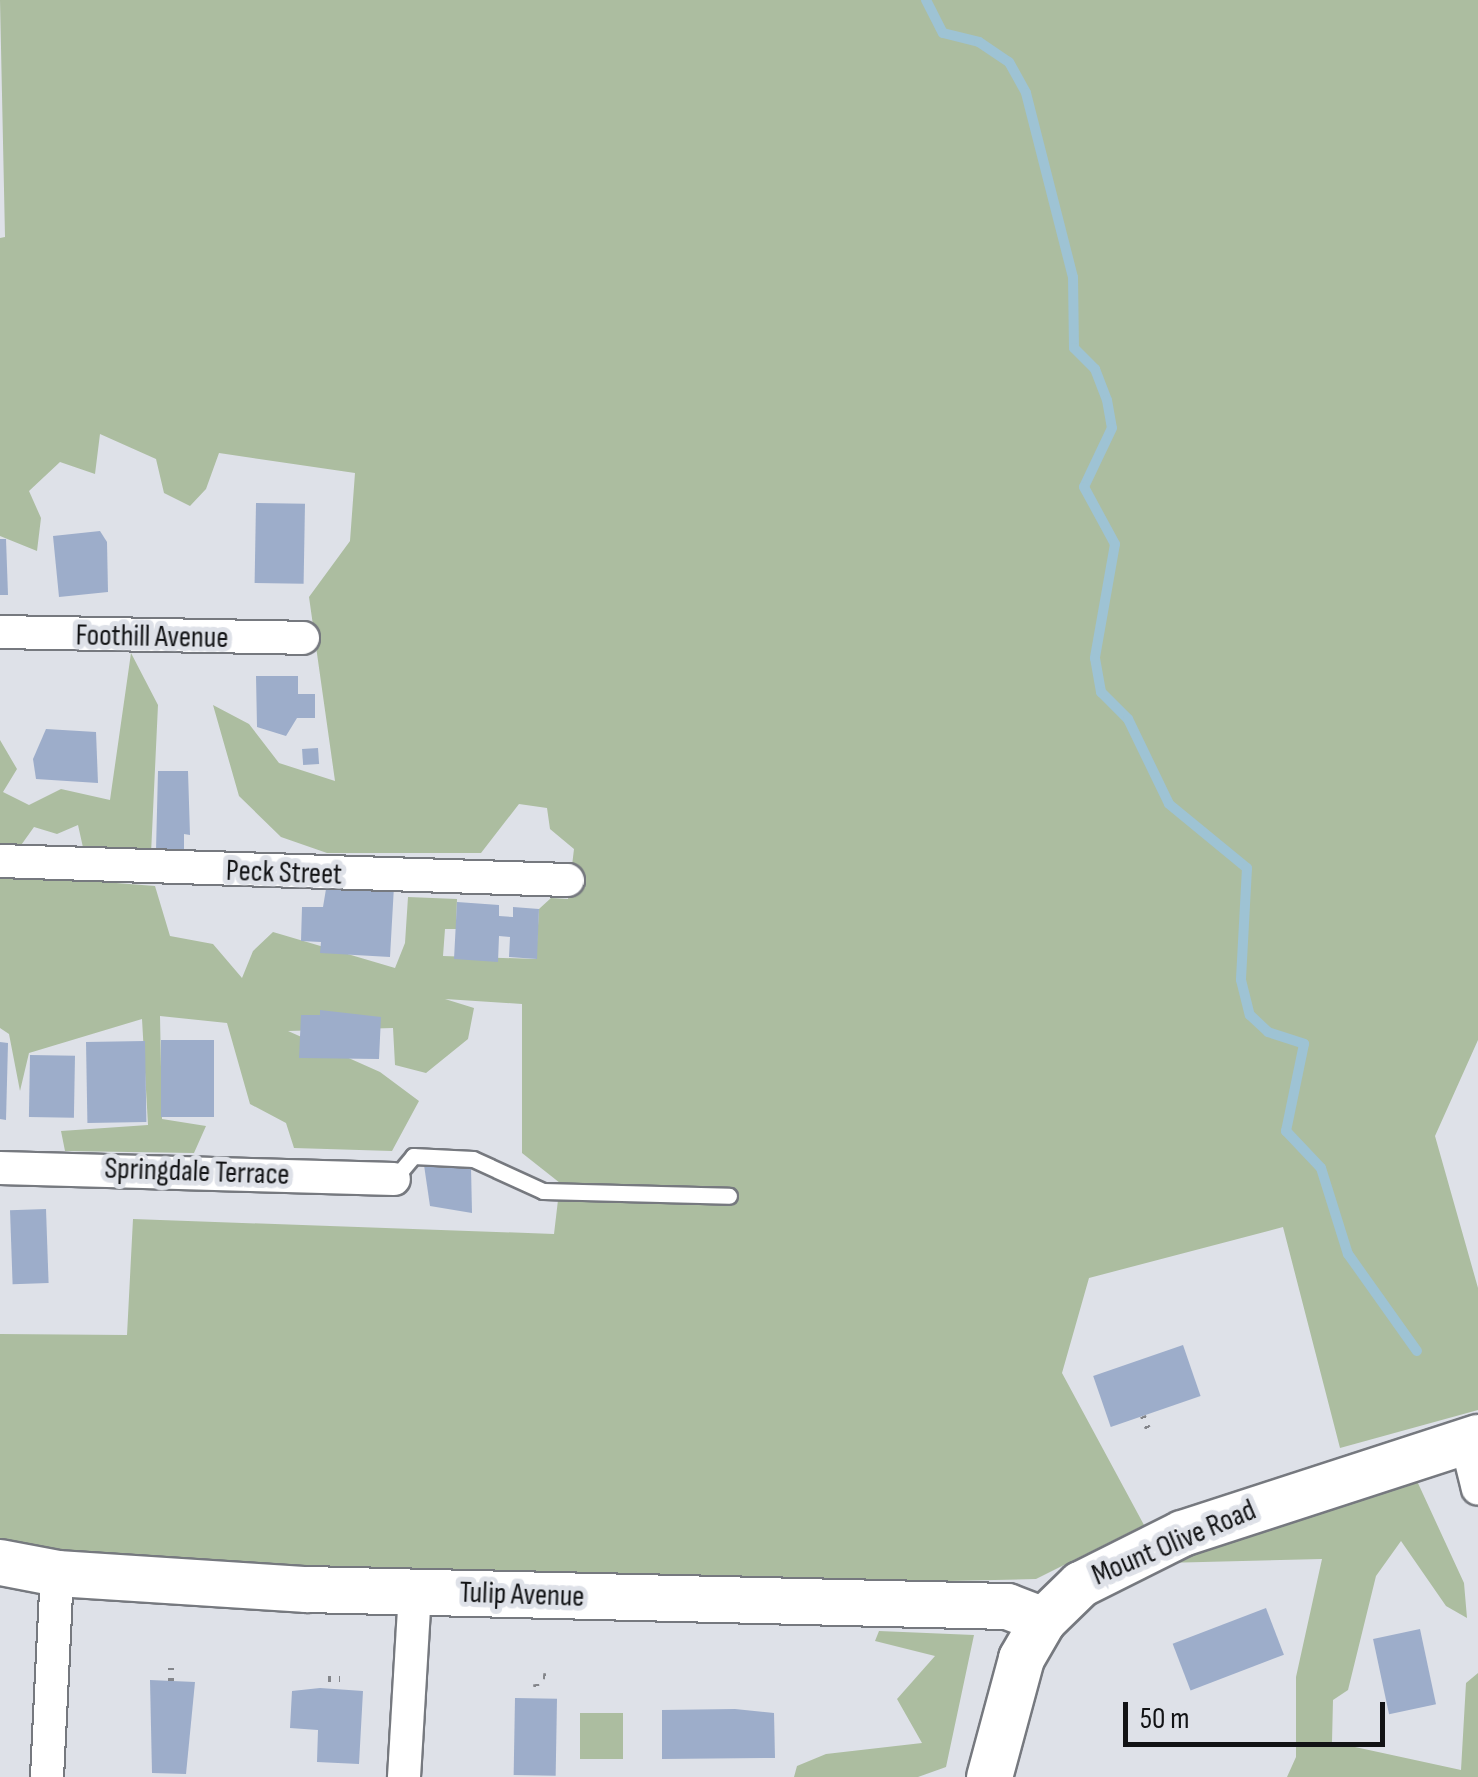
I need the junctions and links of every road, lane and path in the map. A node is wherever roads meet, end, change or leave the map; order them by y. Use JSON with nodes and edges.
{"nodes":[{"id":1,"x":0,"y":632,"type":"edge"},
{"id":2,"x":303,"y":638,"type":"dead end"},
{"id":3,"x":0,"y":861,"type":"edge"},
{"id":4,"x":568,"y":880,"type":"dead end"},
{"id":5,"x":0,"y":1168,"type":"edge"},
{"id":6,"x":394,"y":1178,"type":"joint"},
{"id":7,"x":729,"y":1196,"type":"dead end"},
{"id":8,"x":1143,"y":1416,"type":"dead end"},
{"id":9,"x":1148,"y":1429,"type":"dead end"},
{"id":10,"x":1472,"y":1439,"type":"edge"},
{"id":11,"x":1478,"y":1489,"type":"edge"},
{"id":12,"x":0,"y":1562,"type":"edge"},
{"id":13,"x":57,"y":1573,"type":"junction"},
{"id":14,"x":414,"y":1592,"type":"junction"},
{"id":15,"x":1042,"y":1620,"type":"junction"},
{"id":16,"x":172,"y":1660,"type":"dead end"},
{"id":17,"x":328,"y":1678,"type":"dead end"},
{"id":18,"x":340,"y":1679,"type":"dead end"},
{"id":19,"x":170,"y":1681,"type":"dead end"},
{"id":20,"x":48,"y":1777,"type":"edge"},
{"id":21,"x":404,"y":1777,"type":"edge"},
{"id":22,"x":989,"y":1777,"type":"edge"}],
"edges":[{"from":1,"to":2,"type":"street","name":"Foothill Avenue"},
{"from":3,"to":4,"type":"street","name":"Peck Street"},
{"from":5,"to":6,"type":"street","name":"Springdale Terrace"},
{"from":6,"to":7,"type":"lane"},
{"from":8,"to":9,"type":"path"},
{"from":10,"to":11,"type":"street"},
{"from":10,"to":15,"type":"street","name":"Mount Olive Road"},
{"from":12,"to":13,"type":"street","name":"Tulip Avenue"},
{"from":13,"to":14,"type":"street","name":"Tulip Avenue"},
{"from":13,"to":20,"type":"street"},
{"from":14,"to":15,"type":"street","name":"Tulip Avenue"},
{"from":14,"to":21,"type":"street"},
{"from":15,"to":22,"type":"street","name":"Mount Olive Road"},
{"from":16,"to":19,"type":"path"},
{"from":17,"to":18,"type":"path"}]}
